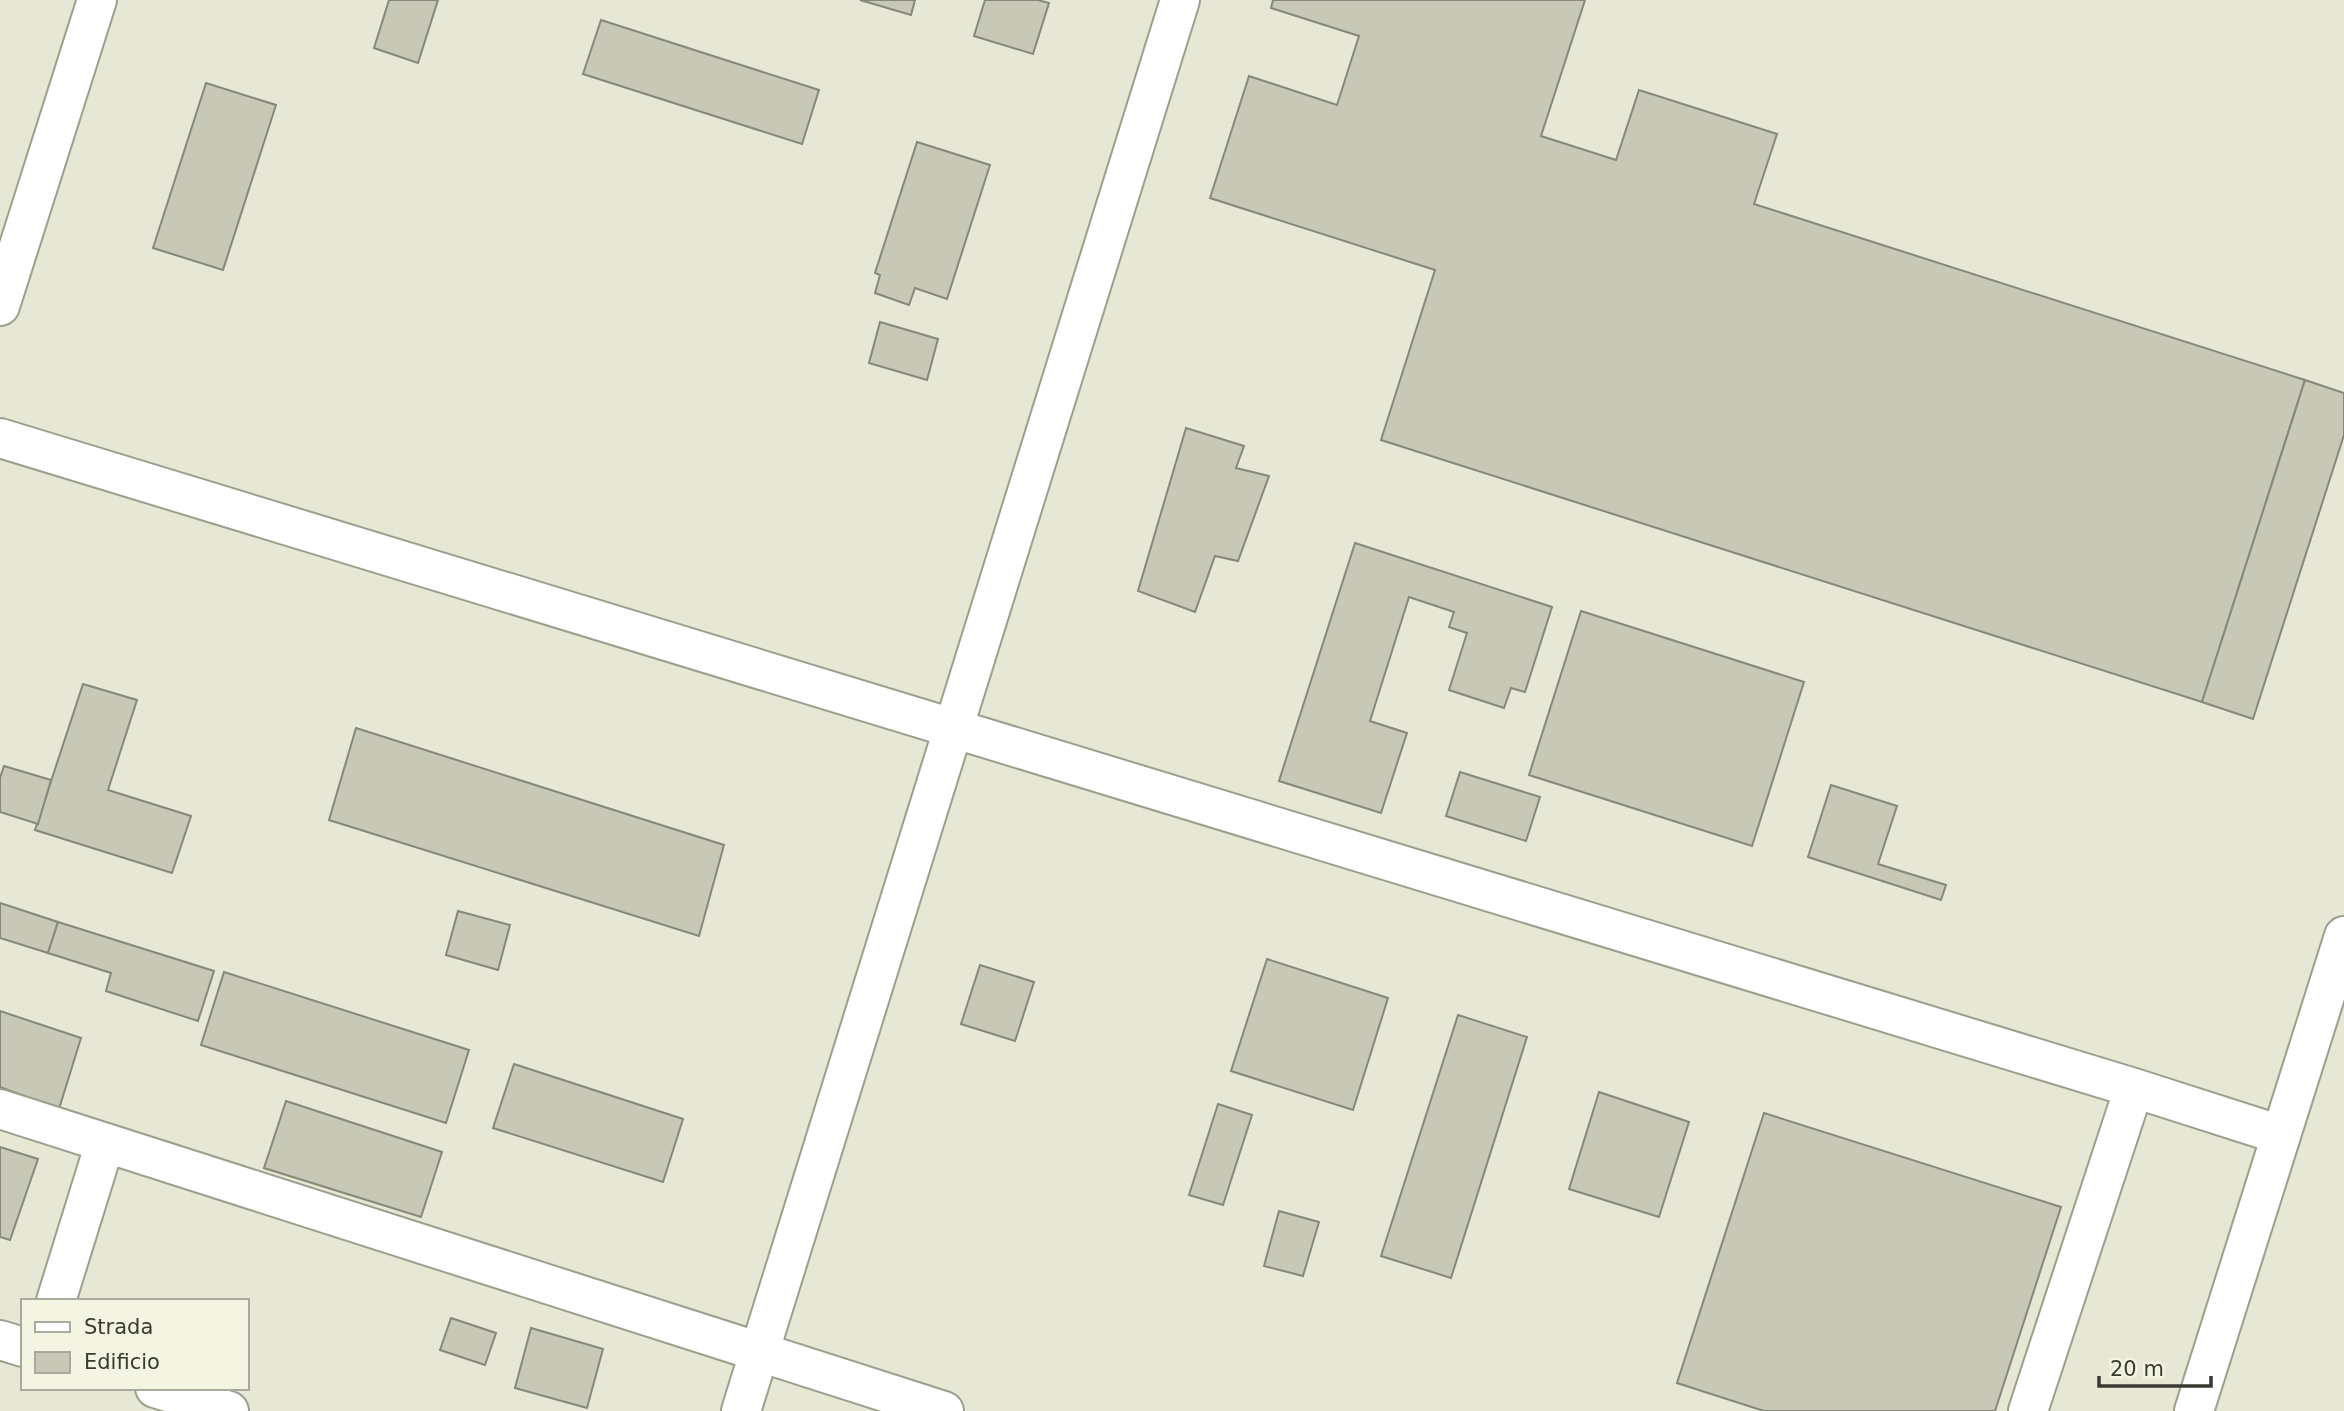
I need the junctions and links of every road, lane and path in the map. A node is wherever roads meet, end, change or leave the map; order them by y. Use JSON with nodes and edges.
{"nodes":[{"id":1,"x":97,"y":0,"type":"edge"},
{"id":2,"x":1180,"y":0,"type":"edge"},
{"id":3,"x":0,"y":306,"type":"edge"},
{"id":4,"x":0,"y":438,"type":"edge"},
{"id":5,"x":955,"y":727,"type":"junction"},
{"id":6,"x":2344,"y":936,"type":"edge"},
{"id":7,"x":2134,"y":1087,"type":"junction"},
{"id":8,"x":0,"y":1109,"type":"edge"},
{"id":9,"x":2281,"y":1135,"type":"junction"},
{"id":10,"x":105,"y":1143,"type":"junction"},
{"id":11,"x":57,"y":1299,"type":"edge"},
{"id":12,"x":0,"y":1340,"type":"edge"},
{"id":13,"x":21,"y":1346,"type":"edge"},
{"id":14,"x":760,"y":1353,"type":"junction"},
{"id":15,"x":161,"y":1390,"type":"edge"},
{"id":16,"x":229,"y":1411,"type":"edge"},
{"id":17,"x":741,"y":1411,"type":"edge"},
{"id":18,"x":944,"y":1411,"type":"edge"},
{"id":19,"x":2028,"y":1411,"type":"edge"},
{"id":20,"x":2194,"y":1411,"type":"edge"}],
"edges":[{"from":1,"to":3,"type":"lane"},
{"from":2,"to":5,"type":"lane"},
{"from":4,"to":5,"type":"lane"},
{"from":5,"to":7,"type":"lane"},
{"from":5,"to":14,"type":"lane"},
{"from":6,"to":9,"type":"lane"},
{"from":7,"to":9,"type":"lane"},
{"from":7,"to":19,"type":"lane"},
{"from":8,"to":10,"type":"lane"},
{"from":9,"to":20,"type":"lane"},
{"from":10,"to":11,"type":"lane"},
{"from":10,"to":14,"type":"lane"},
{"from":12,"to":13,"type":"lane"},
{"from":14,"to":17,"type":"lane"},
{"from":14,"to":18,"type":"lane"},
{"from":15,"to":16,"type":"lane"}]}
